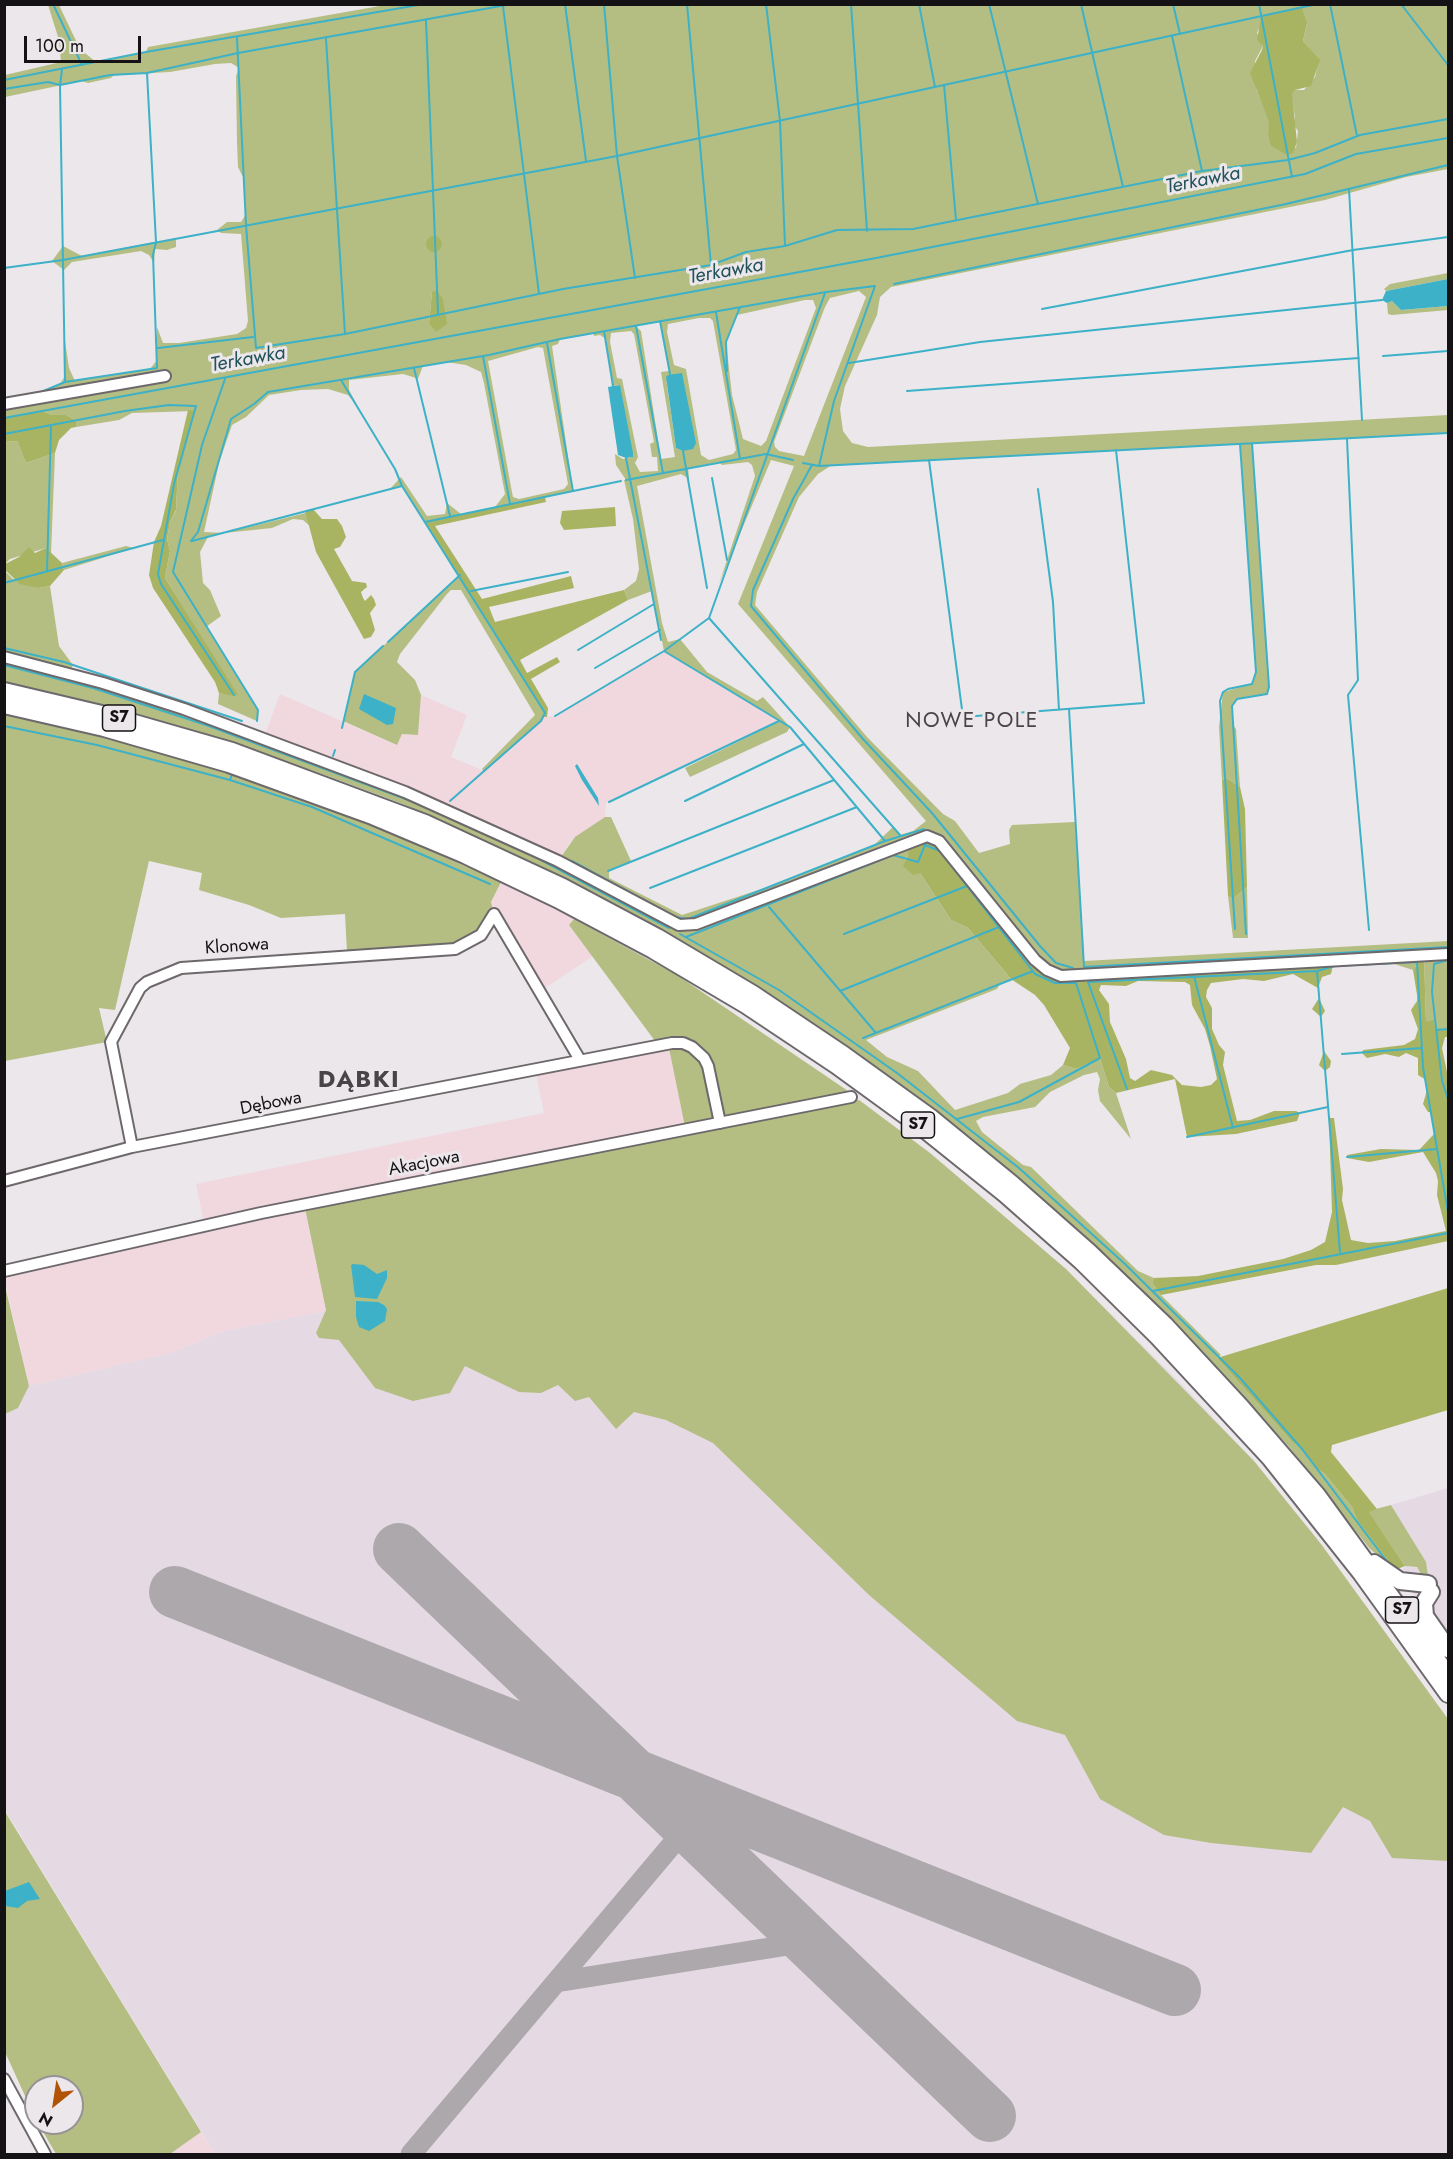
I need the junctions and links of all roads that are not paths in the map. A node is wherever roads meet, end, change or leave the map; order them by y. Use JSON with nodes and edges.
{"nodes":[{"id":1,"x":165,"y":376,"type":"dead end"},
{"id":2,"x":4,"y":404,"type":"edge"},
{"id":3,"x":4,"y":657,"type":"edge"},
{"id":4,"x":4,"y":691,"type":"edge"},
{"id":5,"x":4,"y":705,"type":"edge"},
{"id":6,"x":1449,"y":954,"type":"edge"},
{"id":7,"x":580,"y":1060,"type":"junction"},
{"id":8,"x":851,"y":1097,"type":"dead end"},
{"id":9,"x":720,"y":1123,"type":"junction"},
{"id":10,"x":132,"y":1147,"type":"junction"},
{"id":11,"x":4,"y":1181,"type":"edge"},
{"id":12,"x":4,"y":1271,"type":"edge"},
{"id":13,"x":1356,"y":1546,"type":"junction"},
{"id":14,"x":1400,"y":1581,"type":"junction"},
{"id":15,"x":1425,"y":1616,"type":"junction"},
{"id":16,"x":1449,"y":1649,"type":"edge"},
{"id":17,"x":1449,"y":1675,"type":"edge"},
{"id":18,"x":1449,"y":1694,"type":"edge"},
{"id":19,"x":4,"y":2079,"type":"edge"},
{"id":20,"x":45,"y":2154,"type":"edge"}],
"edges":[{"from":1,"to":2,"type":"street"},
{"from":3,"to":6,"type":"street"},
{"from":4,"to":13,"type":"highway","number":"S7"},
{"from":5,"to":18,"type":"highway","number":"S7"},
{"from":7,"to":9,"type":"street","name":"Dębowa"},
{"from":7,"to":10,"type":"street","name":"Dębowa"},
{"from":7,"to":10,"type":"street","name":"Klonowa"},
{"from":8,"to":9,"type":"street","name":"Akacjowa"},
{"from":9,"to":12,"type":"street","name":"Akacjowa"},
{"from":10,"to":11,"type":"street","name":"Dębowa"},
{"from":13,"to":14,"type":"highway"},
{"from":13,"to":17,"type":"highway","number":"S7"},
{"from":14,"to":15,"type":"highway"},
{"from":14,"to":15,"type":"highway"},
{"from":15,"to":16,"type":"highway"},
{"from":19,"to":20,"type":"street"}]}
